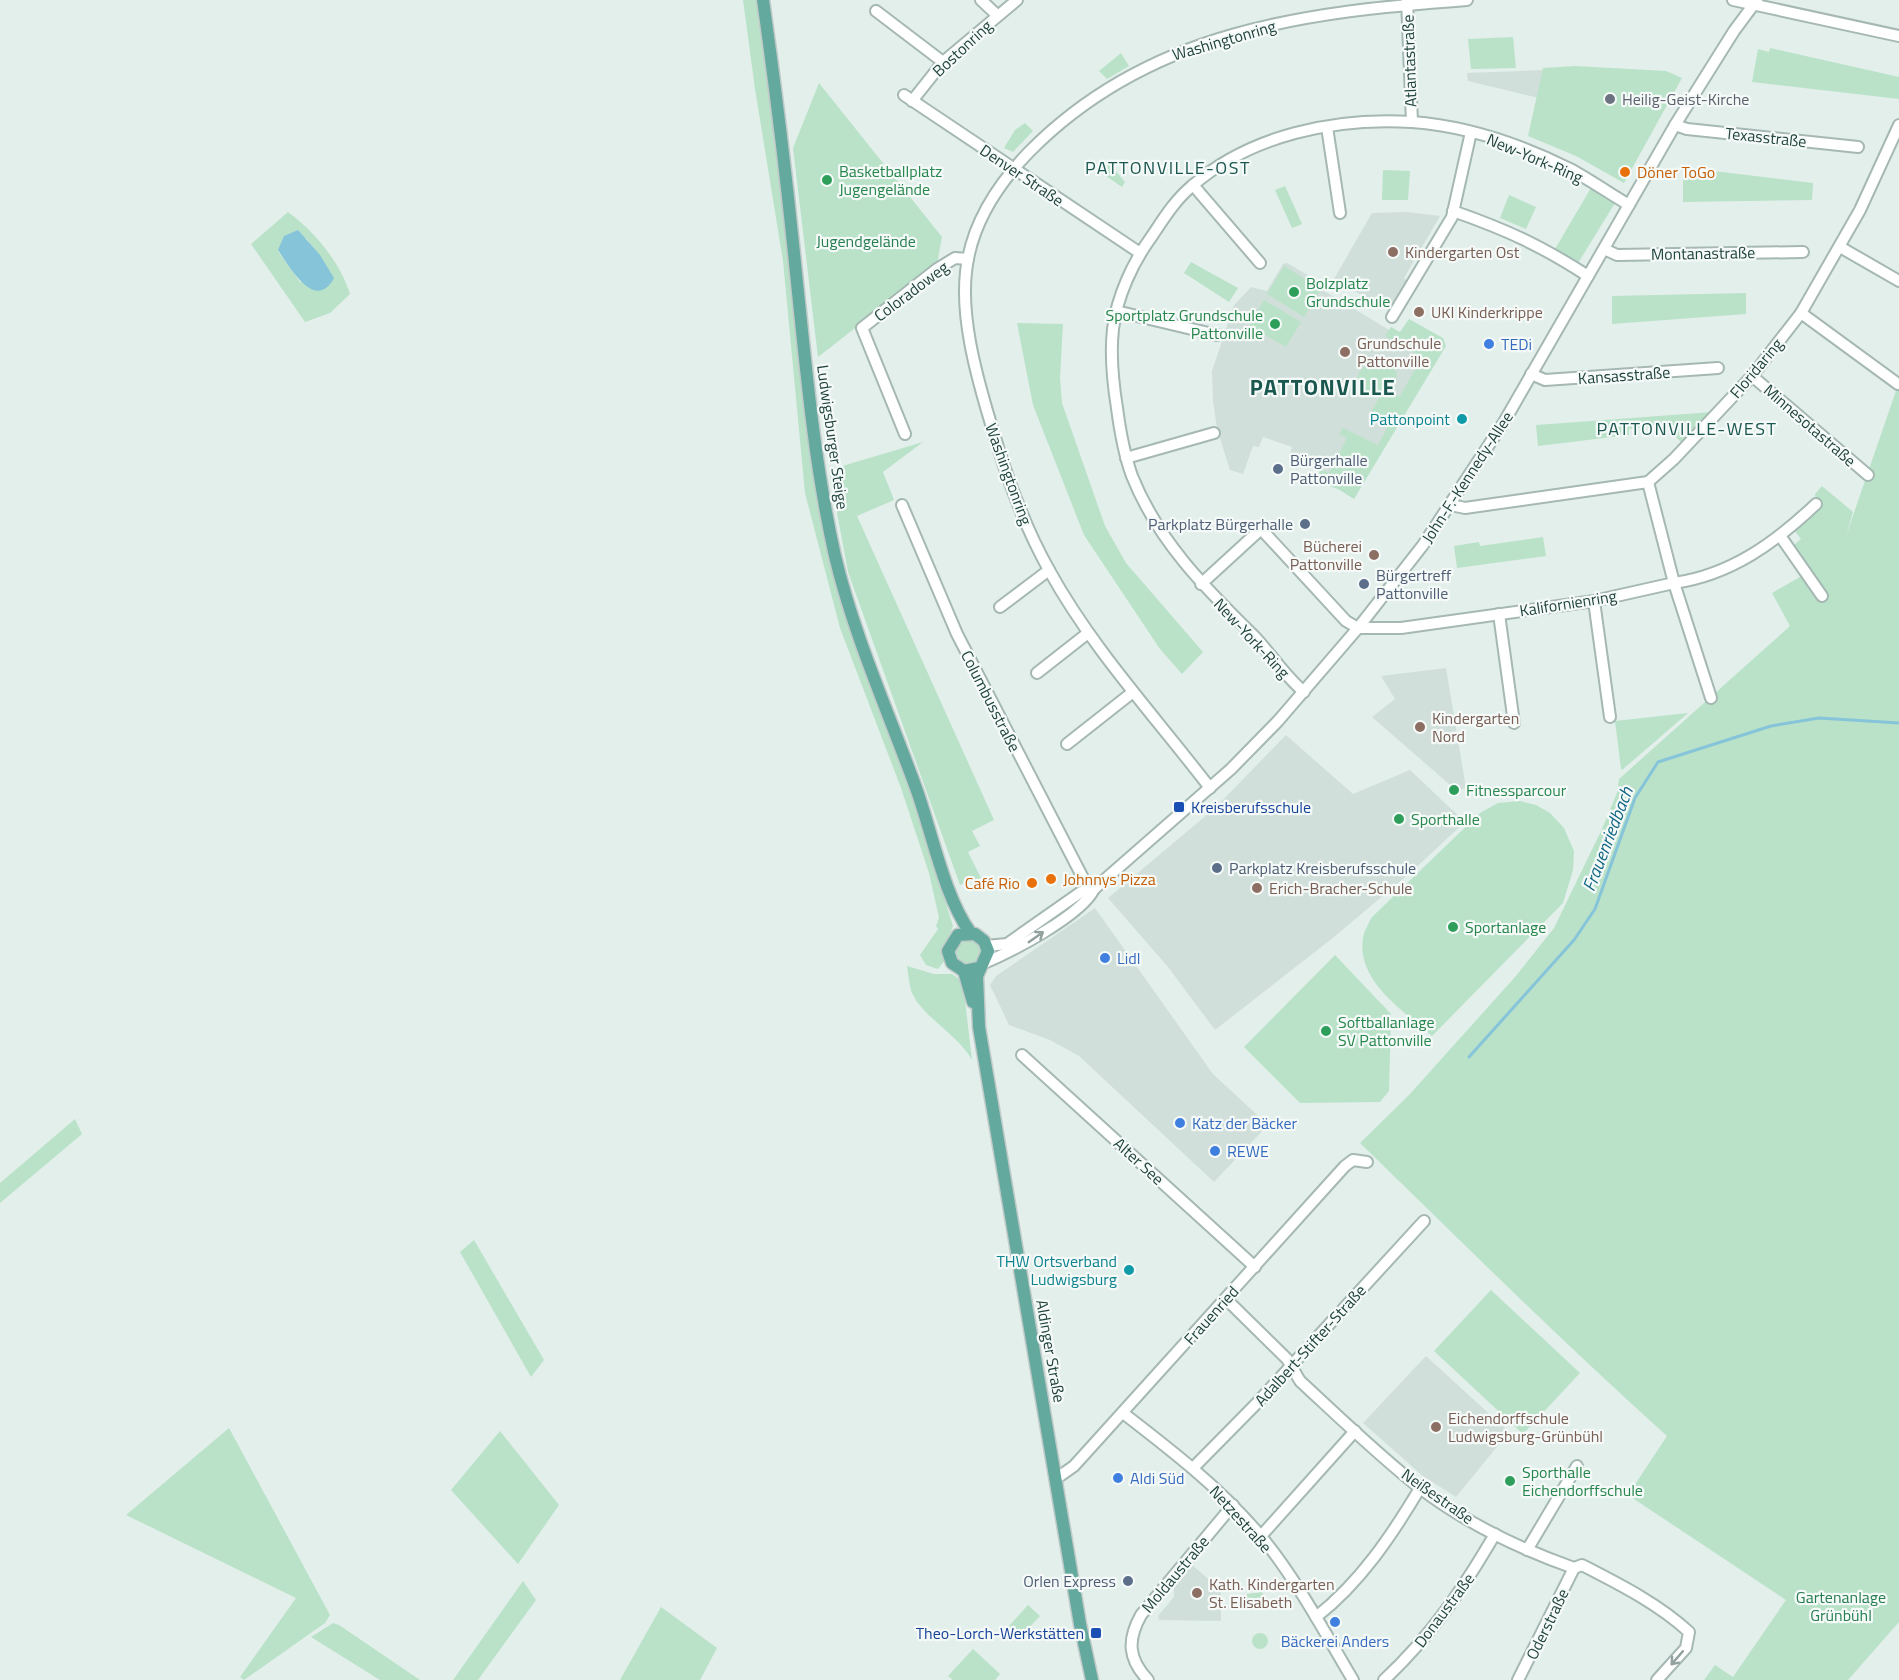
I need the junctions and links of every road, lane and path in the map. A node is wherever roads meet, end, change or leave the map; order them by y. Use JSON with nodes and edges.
{"nodes":[{"id":1,"x":763,"y":0,"type":"edge"},
{"id":2,"x":981,"y":0,"type":"edge"},
{"id":3,"x":1017,"y":0,"type":"edge"},
{"id":4,"x":1467,"y":0,"type":"edge"},
{"id":5,"x":1733,"y":0,"type":"edge"},
{"id":6,"x":1407,"y":2,"type":"edge"},
{"id":7,"x":1755,"y":2,"type":"edge"},
{"id":8,"x":876,"y":11,"type":"dead end"},
{"id":9,"x":997,"y":15,"type":"junction"},
{"id":10,"x":1899,"y":36,"type":"edge"},
{"id":11,"x":943,"y":62,"type":"junction"},
{"id":12,"x":908,"y":98,"type":"joint"},
{"id":13,"x":1412,"y":122,"type":"junction"},
{"id":14,"x":1675,"y":125,"type":"junction"},
{"id":15,"x":1899,"y":125,"type":"edge"},
{"id":16,"x":1327,"y":126,"type":"junction"},
{"id":17,"x":1471,"y":132,"type":"junction"},
{"id":18,"x":1896,"y":143,"type":"edge"},
{"id":19,"x":1857,"y":147,"type":"dead end"},
{"id":20,"x":1012,"y":169,"type":"junction"},
{"id":21,"x":1193,"y":185,"type":"junction"},
{"id":22,"x":1629,"y":205,"type":"junction"},
{"id":23,"x":1453,"y":211,"type":"junction"},
{"id":24,"x":1340,"y":213,"type":"dead end"},
{"id":25,"x":1840,"y":247,"type":"junction"},
{"id":26,"x":1604,"y":249,"type":"junction"},
{"id":27,"x":1803,"y":252,"type":"dead end"},
{"id":28,"x":1140,"y":253,"type":"junction"},
{"id":29,"x":968,"y":259,"type":"junction"},
{"id":30,"x":1260,"y":263,"type":"dead end"},
{"id":31,"x":1588,"y":276,"type":"junction"},
{"id":32,"x":1899,"y":281,"type":"edge"},
{"id":33,"x":1116,"y":311,"type":"junction"},
{"id":34,"x":1801,"y":313,"type":"junction"},
{"id":35,"x":1392,"y":317,"type":"dead end"},
{"id":36,"x":1216,"y":335,"type":"dead end"},
{"id":37,"x":1718,"y":368,"type":"dead end"},
{"id":38,"x":1531,"y":374,"type":"junction"},
{"id":39,"x":1752,"y":376,"type":"junction"},
{"id":40,"x":1899,"y":384,"type":"edge"},
{"id":41,"x":1214,"y":433,"type":"dead end"},
{"id":42,"x":904,"y":434,"type":"dead end"},
{"id":43,"x":1126,"y":458,"type":"junction"},
{"id":44,"x":1868,"y":475,"type":"dead end"},
{"id":45,"x":1648,"y":482,"type":"junction"},
{"id":46,"x":1816,"y":504,"type":"dead end"},
{"id":47,"x":902,"y":505,"type":"dead end"},
{"id":48,"x":1451,"y":505,"type":"junction"},
{"id":49,"x":1781,"y":537,"type":"junction"},
{"id":50,"x":1049,"y":570,"type":"junction"},
{"id":51,"x":1674,"y":583,"type":"junction"},
{"id":52,"x":1201,"y":584,"type":"junction"},
{"id":53,"x":1822,"y":596,"type":"dead end"},
{"id":54,"x":1594,"y":601,"type":"junction"},
{"id":55,"x":1000,"y":607,"type":"dead end"},
{"id":56,"x":1499,"y":614,"type":"junction"},
{"id":57,"x":1358,"y":628,"type":"junction"},
{"id":58,"x":1088,"y":633,"type":"junction"},
{"id":59,"x":1037,"y":673,"type":"dead end"},
{"id":60,"x":1133,"y":692,"type":"junction"},
{"id":61,"x":1304,"y":692,"type":"junction"},
{"id":62,"x":1711,"y":698,"type":"dead end"},
{"id":63,"x":1610,"y":717,"type":"dead end"},
{"id":64,"x":1515,"y":723,"type":"dead end"},
{"id":65,"x":1067,"y":744,"type":"dead end"},
{"id":66,"x":1210,"y":788,"type":"junction"},
{"id":67,"x":1094,"y":889,"type":"junction"},
{"id":68,"x":951,"y":896,"type":"junction"},
{"id":69,"x":970,"y":933,"type":"junction"},
{"id":70,"x":953,"y":939,"type":"junction"},
{"id":71,"x":986,"y":946,"type":"junction"},
{"id":72,"x":982,"y":965,"type":"junction"},
{"id":73,"x":964,"y":971,"type":"junction"},
{"id":74,"x":979,"y":1027,"type":"junction"},
{"id":75,"x":1022,"y":1055,"type":"dead end"},
{"id":76,"x":1367,"y":1162,"type":"dead end"},
{"id":77,"x":1424,"y":1221,"type":"dead end"},
{"id":78,"x":1255,"y":1267,"type":"junction"},
{"id":79,"x":1227,"y":1299,"type":"junction"},
{"id":80,"x":1291,"y":1367,"type":"junction"},
{"id":81,"x":1123,"y":1413,"type":"junction"},
{"id":82,"x":1355,"y":1431,"type":"junction"},
{"id":83,"x":1577,"y":1466,"type":"dead end"},
{"id":84,"x":1193,"y":1468,"type":"junction"},
{"id":85,"x":1057,"y":1478,"type":"junction"},
{"id":86,"x":1420,"y":1488,"type":"junction"},
{"id":87,"x":1233,"y":1505,"type":"junction"},
{"id":88,"x":1495,"y":1534,"type":"junction"},
{"id":89,"x":1261,"y":1536,"type":"junction"},
{"id":90,"x":1527,"y":1550,"type":"junction"},
{"id":91,"x":1574,"y":1568,"type":"junction"},
{"id":92,"x":1316,"y":1617,"type":"junction"},
{"id":93,"x":1092,"y":1680,"type":"edge"},
{"id":94,"x":1148,"y":1680,"type":"edge"},
{"id":95,"x":1353,"y":1680,"type":"edge"},
{"id":96,"x":1384,"y":1680,"type":"edge"},
{"id":97,"x":1518,"y":1680,"type":"edge"},
{"id":98,"x":1657,"y":1680,"type":"edge"}],
"edges":[{"from":1,"to":68,"type":"main road","name":"Ludwigsburger Steige"},
{"from":2,"to":9,"type":"street"},
{"from":3,"to":9,"type":"street","name":"Bostonring"},
{"from":4,"to":6,"type":"street","name":"Washingtonring"},
{"from":5,"to":7,"type":"street"},
{"from":6,"to":13,"type":"street","name":"Atlantastraße"},
{"from":6,"to":20,"type":"street","name":"Washingtonring"},
{"from":7,"to":10,"type":"street"},
{"from":7,"to":14,"type":"street","name":"John-F.-Kennedy-Allee"},
{"from":8,"to":11,"type":"street"},
{"from":9,"to":11,"type":"street","name":"Bostonring"},
{"from":11,"to":12,"type":"street","name":"Bostonring"},
{"from":12,"to":20,"type":"street","name":"Denver Straße"},
{"from":13,"to":16,"type":"street","name":"New-York-Ring"},
{"from":13,"to":17,"type":"street","name":"New-York-Ring"},
{"from":14,"to":19,"type":"street","name":"Texasstraße"},
{"from":14,"to":22,"type":"street","name":"John-F.-Kennedy-Allee"},
{"from":15,"to":18,"type":"street","name":"Floridaring"},
{"from":16,"to":21,"type":"street","name":"New-York-Ring"},
{"from":16,"to":24,"type":"street"},
{"from":17,"to":22,"type":"street","name":"New-York-Ring"},
{"from":17,"to":23,"type":"street","name":"New-York-Ring"},
{"from":18,"to":25,"type":"street","name":"Floridaring"},
{"from":20,"to":28,"type":"street","name":"Denver Straße"},
{"from":20,"to":29,"type":"street","name":"Washingtonring"},
{"from":21,"to":28,"type":"street","name":"New-York-Ring"},
{"from":21,"to":30,"type":"street"},
{"from":22,"to":26,"type":"street","name":"John-F.-Kennedy-Allee"},
{"from":23,"to":31,"type":"street"},
{"from":23,"to":35,"type":"street","name":"New-York-Ring"},
{"from":25,"to":32,"type":"street"},
{"from":25,"to":34,"type":"street","name":"Floridaring"},
{"from":26,"to":27,"type":"street","name":"Montanastraße"},
{"from":26,"to":31,"type":"street","name":"John-F.-Kennedy-Allee"},
{"from":28,"to":33,"type":"street","name":"New-York-Ring"},
{"from":29,"to":42,"type":"street","name":"Coloradoweg"},
{"from":29,"to":50,"type":"street","name":"Washingtonring"},
{"from":31,"to":38,"type":"street","name":"John-F.-Kennedy-Allee"},
{"from":33,"to":36,"type":"street"},
{"from":33,"to":43,"type":"street","name":"New-York-Ring"},
{"from":34,"to":39,"type":"street","name":"Floridaring"},
{"from":34,"to":40,"type":"street"},
{"from":37,"to":38,"type":"street","name":"Kansasstraße"},
{"from":38,"to":48,"type":"street","name":"John-F.-Kennedy-Allee"},
{"from":39,"to":44,"type":"street","name":"Minnesotastraße"},
{"from":39,"to":45,"type":"street","name":"Floridaring"},
{"from":41,"to":43,"type":"street"},
{"from":43,"to":52,"type":"street","name":"New-York-Ring"},
{"from":45,"to":48,"type":"street"},
{"from":45,"to":51,"type":"street"},
{"from":46,"to":49,"type":"street","name":"Kalifornienring"},
{"from":47,"to":67,"type":"street","name":"Columbusstraße"},
{"from":48,"to":57,"type":"street","name":"John-F.-Kennedy-Allee"},
{"from":49,"to":51,"type":"street","name":"Kalifornienring"},
{"from":49,"to":53,"type":"street"},
{"from":50,"to":55,"type":"street"},
{"from":50,"to":58,"type":"street","name":"Washingtonring"},
{"from":51,"to":54,"type":"street","name":"Kalifornienring"},
{"from":51,"to":62,"type":"street"},
{"from":52,"to":57,"type":"street","name":"New-York-Ring"},
{"from":52,"to":61,"type":"street","name":"New-York-Ring"},
{"from":54,"to":56,"type":"street","name":"Kalifornienring"},
{"from":54,"to":63,"type":"street"},
{"from":56,"to":57,"type":"street","name":"Kalifornienring"},
{"from":56,"to":64,"type":"street"},
{"from":57,"to":61,"type":"street","name":"John-F.-Kennedy-Allee"},
{"from":58,"to":59,"type":"street"},
{"from":58,"to":60,"type":"street","name":"Washingtonring"},
{"from":60,"to":65,"type":"street"},
{"from":60,"to":66,"type":"street","name":"Washingtonring"},
{"from":61,"to":66,"type":"street","name":"John-F.-Kennedy-Allee"},
{"from":66,"to":67,"type":"street","name":"John-F.-Kennedy-Allee"},
{"from":67,"to":71,"type":"street","name":"John-F.-Kennedy-Allee"},
{"from":72,"to":67,"type":"street","name":"John-F.-Kennedy-Allee","one_way":true},
{"from":68,"to":69,"type":"main road"},
{"from":68,"to":70,"type":"main road"},
{"from":69,"to":70,"type":"main road"},
{"from":69,"to":71,"type":"main road"},
{"from":70,"to":73,"type":"main road"},
{"from":71,"to":72,"type":"main road"},
{"from":72,"to":73,"type":"main road"},
{"from":72,"to":74,"type":"main road"},
{"from":73,"to":74,"type":"main road"},
{"from":74,"to":85,"type":"main road","name":"Aldinger Straße"},
{"from":75,"to":78,"type":"street","name":"Alter See"},
{"from":76,"to":78,"type":"street","name":"Frauenried"},
{"from":77,"to":80,"type":"street","name":"Adalbert-Stifter-Straße"},
{"from":78,"to":79,"type":"street","name":"Frauenried"},
{"from":79,"to":80,"type":"street","name":"Neißestraße"},
{"from":79,"to":81,"type":"street","name":"Frauenried"},
{"from":80,"to":82,"type":"street","name":"Neißestraße"},
{"from":80,"to":84,"type":"street","name":"Adalbert-Stifter-Straße"},
{"from":81,"to":84,"type":"street","name":"Netzestraße"},
{"from":81,"to":85,"type":"street","name":"Frauenried"},
{"from":82,"to":86,"type":"street","name":"Neißestraße"},
{"from":82,"to":89,"type":"street"},
{"from":83,"to":90,"type":"street"},
{"from":84,"to":87,"type":"street","name":"Netzestraße"},
{"from":85,"to":93,"type":"main road","name":"Aldinger Straße"},
{"from":86,"to":88,"type":"street","name":"Neißestraße"},
{"from":86,"to":92,"type":"street"},
{"from":87,"to":89,"type":"street","name":"Netzestraße"},
{"from":87,"to":94,"type":"street","name":"Moldaustraße"},
{"from":88,"to":90,"type":"street","name":"Neißestraße"},
{"from":88,"to":96,"type":"street","name":"Donaustraße"},
{"from":89,"to":92,"type":"street","name":"Netzestraße"},
{"from":90,"to":91,"type":"street","name":"Neißestraße"},
{"from":91,"to":97,"type":"street","name":"Oderstraße"},
{"from":91,"to":98,"type":"street","name":"Neißestraße","one_way":true},
{"from":92,"to":95,"type":"street","name":"Netzestraße"}]}
